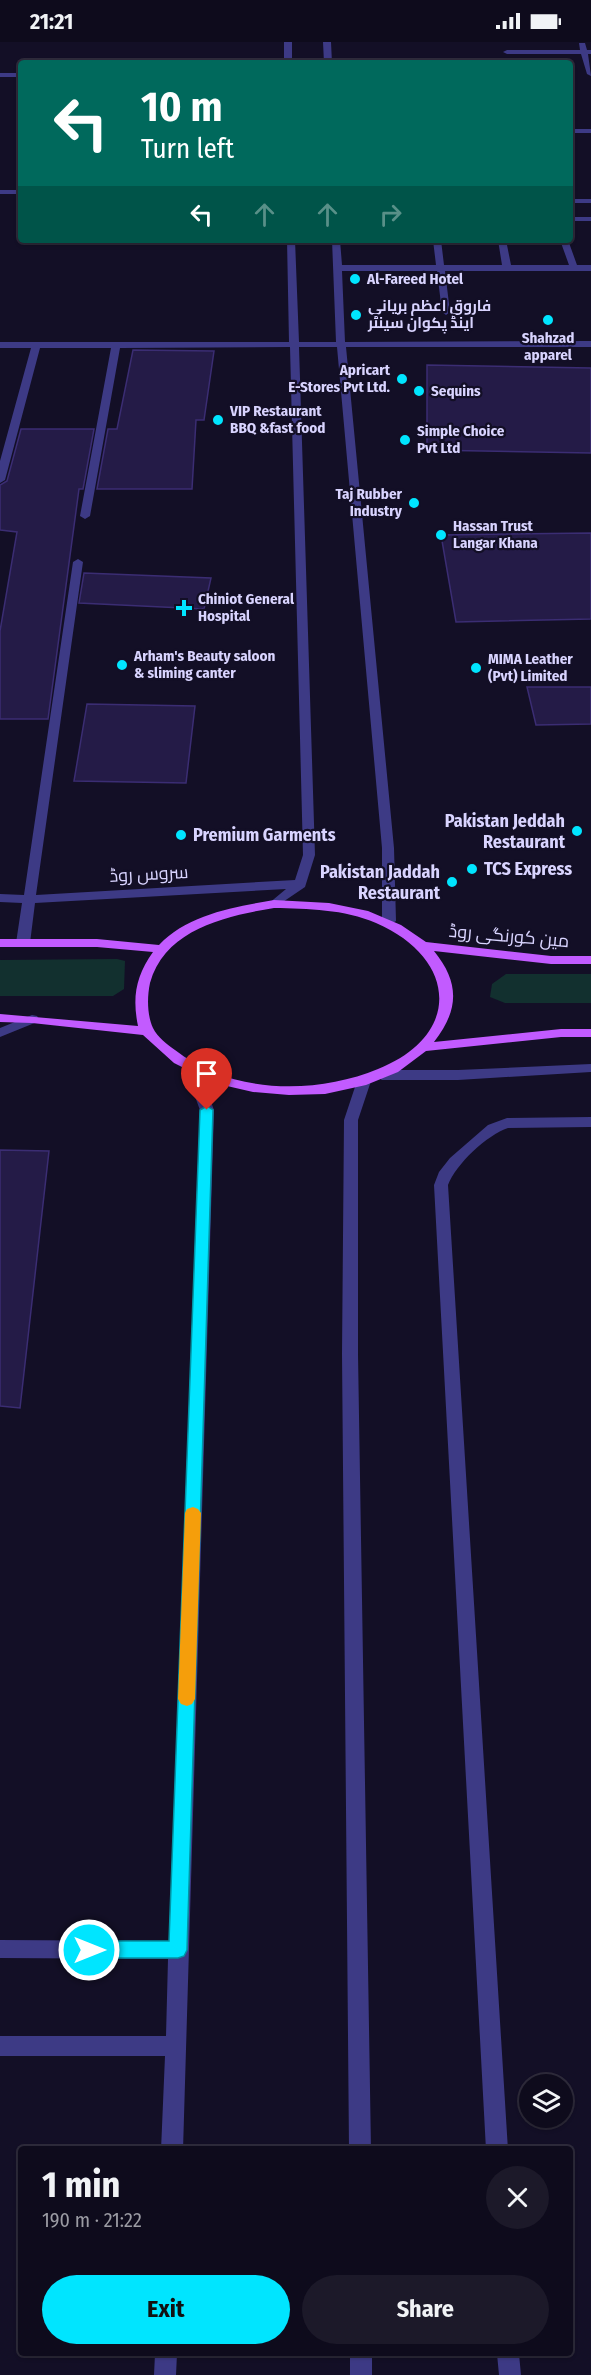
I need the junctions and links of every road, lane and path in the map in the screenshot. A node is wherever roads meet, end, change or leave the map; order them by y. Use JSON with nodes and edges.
{"nodes":[{"id":1,"x":288,"y":42,"type":"edge"},
{"id":2,"x":327,"y":42,"type":"edge"},
{"id":3,"x":505,"y":42,"type":"edge"},
{"id":4,"x":581,"y":42,"type":"edge"},
{"id":5,"x":507,"y":52,"type":"junction"},
{"id":6,"x":588,"y":52,"type":"edge"},
{"id":7,"x":288,"y":60,"type":"edge"},
{"id":8,"x":328,"y":60,"type":"edge"},
{"id":9,"x":508,"y":60,"type":"edge"},
{"id":10,"x":591,"y":74,"type":"edge"},
{"id":11,"x":0,"y":75,"type":"edge"},
{"id":12,"x":18,"y":75,"type":"edge"},
{"id":13,"x":573,"y":131,"type":"edge"},
{"id":14,"x":591,"y":131,"type":"edge"},
{"id":15,"x":0,"y":192,"type":"edge"},
{"id":16,"x":18,"y":192,"type":"edge"},
{"id":17,"x":573,"y":201,"type":"edge"},
{"id":18,"x":591,"y":201,"type":"edge"},
{"id":19,"x":573,"y":219,"type":"edge"},
{"id":20,"x":591,"y":219,"type":"edge"},
{"id":21,"x":291,"y":243,"type":"edge"},
{"id":22,"x":336,"y":243,"type":"edge"},
{"id":23,"x":436,"y":243,"type":"edge"},
{"id":24,"x":503,"y":243,"type":"edge"},
{"id":25,"x":565,"y":243,"type":"edge"},
{"id":26,"x":337,"y":268,"type":"junction"},
{"id":27,"x":440,"y":268,"type":"junction"},
{"id":28,"x":507,"y":268,"type":"junction"},
{"id":29,"x":574,"y":268,"type":"junction"},
{"id":30,"x":591,"y":268,"type":"edge"},
{"id":31,"x":446,"y":312,"type":"dead end"},
{"id":32,"x":293,"y":344,"type":"junction"},
{"id":33,"x":591,"y":344,"type":"edge"},
{"id":34,"x":0,"y":345,"type":"edge"},
{"id":35,"x":36,"y":345,"type":"junction"},
{"id":36,"x":116,"y":345,"type":"junction"},
{"id":37,"x":341,"y":345,"type":"junction"},
{"id":38,"x":0,"y":480,"type":"edge"},
{"id":39,"x":85,"y":516,"type":"dead end"},
{"id":40,"x":78,"y":561,"type":"dead end"},
{"id":41,"x":300,"y":884,"type":"junction"},
{"id":42,"x":0,"y":898,"type":"edge"},
{"id":43,"x":30,"y":899,"type":"junction"},
{"id":44,"x":274,"y":904,"type":"junction"},
{"id":45,"x":388,"y":921,"type":"junction"},
{"id":46,"x":0,"y":943,"type":"edge"},
{"id":47,"x":23,"y":943,"type":"junction"},
{"id":48,"x":423,"y":946,"type":"junction"},
{"id":49,"x":161,"y":949,"type":"junction"},
{"id":50,"x":591,"y":960,"type":"edge"},
{"id":51,"x":0,"y":1018,"type":"edge"},
{"id":52,"x":32,"y":1019,"type":"junction"},
{"id":53,"x":147,"y":1031,"type":"junction"},
{"id":54,"x":0,"y":1033,"type":"edge"},
{"id":55,"x":591,"y":1033,"type":"edge"},
{"id":56,"x":424,"y":1047,"type":"junction"},
{"id":57,"x":191,"y":1067,"type":"junction"},
{"id":58,"x":591,"y":1068,"type":"edge"},
{"id":59,"x":382,"y":1075,"type":"junction"},
{"id":60,"x":364,"y":1081,"type":"junction"},
{"id":61,"x":591,"y":1122,"type":"edge"},
{"id":62,"x":0,"y":1949,"type":"edge"},
{"id":63,"x":178,"y":1950,"type":"junction"},
{"id":64,"x":0,"y":2046,"type":"edge"},
{"id":65,"x":175,"y":2046,"type":"junction"},
{"id":66,"x":172,"y":2146,"type":"edge"},
{"id":67,"x":360,"y":2146,"type":"edge"},
{"id":68,"x":497,"y":2146,"type":"edge"},
{"id":69,"x":166,"y":2356,"type":"edge"},
{"id":70,"x":361,"y":2356,"type":"edge"},
{"id":71,"x":508,"y":2356,"type":"edge"},
{"id":72,"x":165,"y":2375,"type":"edge"},
{"id":73,"x":361,"y":2375,"type":"edge"},
{"id":74,"x":510,"y":2375,"type":"edge"}],
"edges":[{"from":1,"to":7,"type":"street"},
{"from":2,"to":8,"type":"street"},
{"from":3,"to":5,"type":"street"},
{"from":4,"to":6,"type":"street"},
{"from":5,"to":6,"type":"street"},
{"from":5,"to":9,"type":"street"},
{"from":6,"to":10,"type":"street"},
{"from":11,"to":12,"type":"street"},
{"from":13,"to":14,"type":"street"},
{"from":15,"to":16,"type":"street"},
{"from":17,"to":18,"type":"street"},
{"from":19,"to":20,"type":"street"},
{"from":21,"to":32,"type":"street"},
{"from":22,"to":26,"type":"street"},
{"from":23,"to":27,"type":"street"},
{"from":24,"to":28,"type":"street"},
{"from":25,"to":29,"type":"street"},
{"from":26,"to":27,"type":"street"},
{"from":26,"to":37,"type":"street"},
{"from":27,"to":28,"type":"street"},
{"from":27,"to":31,"type":"street"},
{"from":28,"to":29,"type":"street"},
{"from":29,"to":30,"type":"street"},
{"from":32,"to":36,"type":"street"},
{"from":32,"to":37,"type":"street"},
{"from":32,"to":41,"type":"street"},
{"from":33,"to":37,"type":"street"},
{"from":34,"to":35,"type":"street"},
{"from":35,"to":36,"type":"street"},
{"from":35,"to":38,"type":"street"},
{"from":36,"to":39,"type":"street"},
{"from":37,"to":45,"type":"street"},
{"from":40,"to":43,"type":"street"},
{"from":41,"to":43,"type":"street","name":"سروس روڈ"},
{"from":41,"to":44,"type":"street"},
{"from":42,"to":43,"type":"street","name":"سروس روڈ"},
{"from":43,"to":47,"type":"street"},
{"from":44,"to":45,"type":"main road"},
{"from":44,"to":49,"type":"main road"},
{"from":45,"to":48,"type":"main road"},
{"from":46,"to":47,"type":"main road"},
{"from":47,"to":49,"type":"main road"},
{"from":48,"to":50,"type":"main road","name":"مین کورنگی روڈ"},
{"from":48,"to":56,"type":"main road"},
{"from":49,"to":53,"type":"main road"},
{"from":51,"to":52,"type":"main road"},
{"from":52,"to":53,"type":"main road"},
{"from":52,"to":54,"type":"street"},
{"from":53,"to":57,"type":"main road"},
{"from":55,"to":56,"type":"main road"},
{"from":56,"to":59,"type":"main road"},
{"from":57,"to":60,"type":"main road"},
{"from":57,"to":63,"type":"street"},
{"from":58,"to":59,"type":"street"},
{"from":59,"to":60,"type":"main road"},
{"from":60,"to":67,"type":"street"},
{"from":61,"to":68,"type":"street"},
{"from":62,"to":63,"type":"street"},
{"from":63,"to":65,"type":"street"},
{"from":64,"to":65,"type":"street"},
{"from":65,"to":66,"type":"street"},
{"from":69,"to":72,"type":"street"},
{"from":70,"to":73,"type":"street"},
{"from":71,"to":74,"type":"street"}]}
